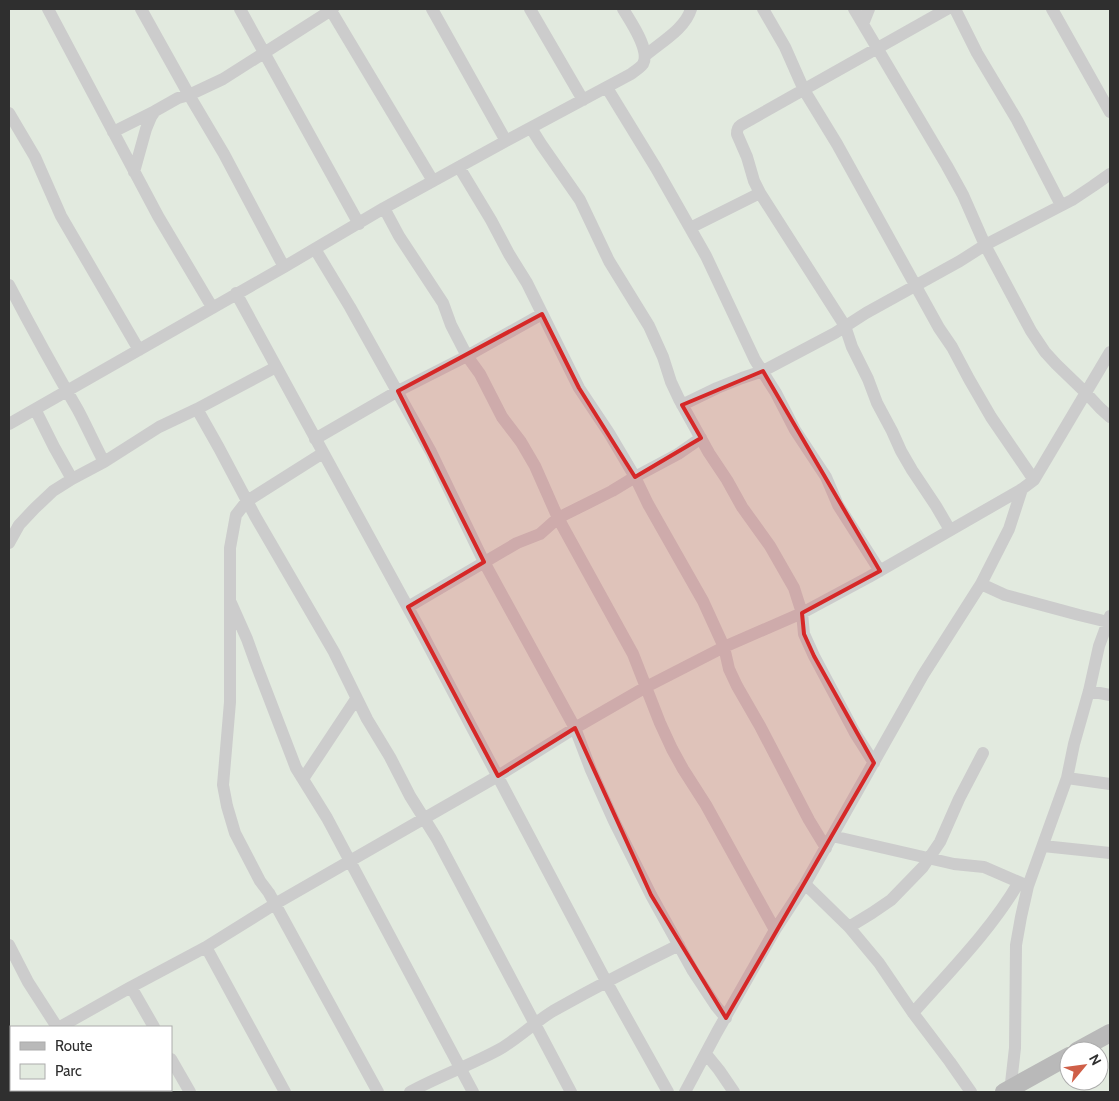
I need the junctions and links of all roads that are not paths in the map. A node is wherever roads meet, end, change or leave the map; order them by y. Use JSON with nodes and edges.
{"nodes":[{"id":1,"x":48,"y":9,"type":"edge"},
{"id":2,"x":141,"y":9,"type":"edge"},
{"id":3,"x":240,"y":9,"type":"edge"},
{"id":4,"x":331,"y":9,"type":"edge"},
{"id":5,"x":432,"y":9,"type":"edge"},
{"id":6,"x":530,"y":9,"type":"edge"},
{"id":7,"x":623,"y":9,"type":"edge"},
{"id":8,"x":692,"y":9,"type":"edge"},
{"id":9,"x":763,"y":9,"type":"edge"},
{"id":10,"x":854,"y":9,"type":"edge"},
{"id":11,"x":869,"y":9,"type":"edge"},
{"id":12,"x":947,"y":9,"type":"edge"},
{"id":13,"x":955,"y":9,"type":"edge"},
{"id":14,"x":1052,"y":9,"type":"edge"},
{"id":15,"x":863,"y":24,"type":"junction"},
{"id":16,"x":877,"y":48,"type":"junction"},
{"id":17,"x":264,"y":52,"type":"junction"},
{"id":18,"x":646,"y":55,"type":"junction"},
{"id":19,"x":606,"y":88,"type":"junction"},
{"id":20,"x":804,"y":90,"type":"junction"},
{"id":21,"x":189,"y":95,"type":"junction"},
{"id":22,"x":583,"y":100,"type":"junction"},
{"id":23,"x":155,"y":112,"type":"junction"},
{"id":24,"x":1110,"y":112,"type":"edge"},
{"id":25,"x":9,"y":113,"type":"edge"},
{"id":26,"x":532,"y":128,"type":"junction"},
{"id":27,"x":113,"y":132,"type":"junction"},
{"id":28,"x":506,"y":141,"type":"junction"},
{"id":29,"x":459,"y":167,"type":"junction"},
{"id":30,"x":134,"y":172,"type":"junction"},
{"id":31,"x":1110,"y":174,"type":"edge"},
{"id":32,"x":433,"y":181,"type":"junction"},
{"id":33,"x":760,"y":194,"type":"junction"},
{"id":34,"x":1061,"y":205,"type":"junction"},
{"id":35,"x":384,"y":208,"type":"junction"},
{"id":36,"x":359,"y":224,"type":"junction"},
{"id":37,"x":690,"y":228,"type":"junction"},
{"id":38,"x":985,"y":245,"type":"junction"},
{"id":39,"x":315,"y":249,"type":"junction"},
{"id":40,"x":284,"y":267,"type":"junction"},
{"id":41,"x":9,"y":285,"type":"edge"},
{"id":42,"x":915,"y":286,"type":"junction"},
{"id":43,"x":236,"y":293,"type":"junction"},
{"id":44,"x":212,"y":307,"type":"junction"},
{"id":45,"x":542,"y":314,"type":"junction"},
{"id":46,"x":844,"y":326,"type":"junction"},
{"id":47,"x":139,"y":350,"type":"junction"},
{"id":48,"x":1110,"y":352,"type":"edge"},
{"id":49,"x":467,"y":356,"type":"junction"},
{"id":50,"x":276,"y":367,"type":"junction"},
{"id":51,"x":763,"y":372,"type":"junction"},
{"id":52,"x":398,"y":391,"type":"junction"},
{"id":53,"x":66,"y":392,"type":"junction"},
{"id":54,"x":1086,"y":393,"type":"junction"},
{"id":55,"x":682,"y":405,"type":"junction"},
{"id":56,"x":35,"y":409,"type":"junction"},
{"id":57,"x":196,"y":409,"type":"junction"},
{"id":58,"x":1110,"y":417,"type":"edge"},
{"id":59,"x":9,"y":424,"type":"edge"},
{"id":60,"x":701,"y":438,"type":"junction"},
{"id":61,"x":315,"y":439,"type":"junction"},
{"id":62,"x":323,"y":453,"type":"junction"},
{"id":63,"x":104,"y":462,"type":"junction"},
{"id":64,"x":635,"y":477,"type":"junction"},
{"id":65,"x":72,"y":479,"type":"junction"},
{"id":66,"x":1034,"y":480,"type":"junction"},
{"id":67,"x":1022,"y":489,"type":"junction"},
{"id":68,"x":247,"y":501,"type":"junction"},
{"id":69,"x":558,"y":518,"type":"junction"},
{"id":70,"x":950,"y":530,"type":"junction"},
{"id":71,"x":9,"y":543,"type":"edge"},
{"id":72,"x":484,"y":562,"type":"junction"},
{"id":73,"x":880,"y":571,"type":"junction"},
{"id":74,"x":981,"y":584,"type":"junction"},
{"id":75,"x":229,"y":598,"type":"junction"},
{"id":76,"x":408,"y":607,"type":"junction"},
{"id":77,"x":802,"y":613,"type":"junction"},
{"id":78,"x":1109,"y":619,"type":"edge"},
{"id":79,"x":724,"y":647,"type":"junction"},
{"id":80,"x":646,"y":687,"type":"junction"},
{"id":81,"x":1089,"y":691,"type":"junction"},
{"id":82,"x":1110,"y":695,"type":"edge"},
{"id":83,"x":356,"y":699,"type":"junction"},
{"id":84,"x":575,"y":728,"type":"junction"},
{"id":85,"x":983,"y":753,"type":"dead end"},
{"id":86,"x":874,"y":763,"type":"junction"},
{"id":87,"x":498,"y":776,"type":"junction"},
{"id":88,"x":1068,"y":778,"type":"junction"},
{"id":89,"x":303,"y":779,"type":"junction"},
{"id":90,"x":1110,"y":784,"type":"edge"},
{"id":91,"x":423,"y":819,"type":"junction"},
{"id":92,"x":832,"y":836,"type":"junction"},
{"id":93,"x":1043,"y":846,"type":"junction"},
{"id":94,"x":826,"y":848,"type":"junction"},
{"id":95,"x":1110,"y":853,"type":"edge"},
{"id":96,"x":929,"y":858,"type":"junction"},
{"id":97,"x":349,"y":861,"type":"junction"},
{"id":98,"x":805,"y":884,"type":"junction"},
{"id":99,"x":1024,"y":884,"type":"junction"},
{"id":100,"x":275,"y":904,"type":"junction"},
{"id":101,"x":849,"y":927,"type":"junction"},
{"id":102,"x":775,"y":930,"type":"junction"},
{"id":103,"x":9,"y":945,"type":"edge"},
{"id":104,"x":679,"y":945,"type":"junction"},
{"id":105,"x":206,"y":947,"type":"junction"},
{"id":106,"x":606,"y":982,"type":"junction"},
{"id":107,"x":131,"y":986,"type":"junction"},
{"id":108,"x":913,"y":1013,"type":"junction"},
{"id":109,"x":726,"y":1018,"type":"junction"},
{"id":110,"x":535,"y":1024,"type":"junction"},
{"id":111,"x":58,"y":1026,"type":"edge"},
{"id":112,"x":61,"y":1026,"type":"edge"},
{"id":113,"x":153,"y":1026,"type":"edge"},
{"id":114,"x":1110,"y":1032,"type":"edge"},
{"id":115,"x":1094,"y":1041,"type":"edge"},
{"id":116,"x":706,"y":1054,"type":"junction"},
{"id":117,"x":172,"y":1061,"type":"edge"},
{"id":118,"x":1059,"y":1062,"type":"edge"},
{"id":119,"x":460,"y":1068,"type":"junction"},
{"id":120,"x":1008,"y":1091,"type":"edge"},
{"id":121,"x":190,"y":1092,"type":"edge"},
{"id":122,"x":285,"y":1092,"type":"edge"},
{"id":123,"x":378,"y":1092,"type":"edge"},
{"id":124,"x":410,"y":1092,"type":"edge"},
{"id":125,"x":473,"y":1092,"type":"edge"},
{"id":126,"x":571,"y":1092,"type":"edge"},
{"id":127,"x":668,"y":1092,"type":"edge"},
{"id":128,"x":685,"y":1092,"type":"edge"},
{"id":129,"x":734,"y":1092,"type":"edge"},
{"id":130,"x":971,"y":1092,"type":"edge"}],
"edges":[{"from":1,"to":27,"type":"street"},
{"from":2,"to":21,"type":"street"},
{"from":3,"to":17,"type":"street"},
{"from":4,"to":17,"type":"street"},
{"from":4,"to":32,"type":"street"},
{"from":5,"to":28,"type":"street"},
{"from":6,"to":22,"type":"street"},
{"from":7,"to":18,"type":"street"},
{"from":8,"to":18,"type":"street"},
{"from":9,"to":20,"type":"street"},
{"from":10,"to":15,"type":"street"},
{"from":11,"to":15,"type":"street"},
{"from":12,"to":16,"type":"street"},
{"from":13,"to":34,"type":"street"},
{"from":14,"to":24,"type":"street"},
{"from":15,"to":16,"type":"street"},
{"from":16,"to":20,"type":"street"},
{"from":16,"to":38,"type":"street"},
{"from":17,"to":21,"type":"street"},
{"from":17,"to":36,"type":"street"},
{"from":18,"to":19,"type":"street"},
{"from":19,"to":22,"type":"street"},
{"from":19,"to":37,"type":"street"},
{"from":20,"to":33,"type":"street"},
{"from":20,"to":42,"type":"street"},
{"from":21,"to":23,"type":"street"},
{"from":21,"to":40,"type":"street"},
{"from":22,"to":26,"type":"street"},
{"from":23,"to":27,"type":"street"},
{"from":23,"to":30,"type":"street"},
{"from":25,"to":47,"type":"street"},
{"from":26,"to":28,"type":"street"},
{"from":26,"to":55,"type":"street"},
{"from":27,"to":30,"type":"street"},
{"from":28,"to":29,"type":"street"},
{"from":29,"to":32,"type":"street"},
{"from":29,"to":45,"type":"street"},
{"from":30,"to":44,"type":"street"},
{"from":31,"to":34,"type":"street"},
{"from":32,"to":35,"type":"street"},
{"from":33,"to":37,"type":"street"},
{"from":33,"to":46,"type":"street"},
{"from":34,"to":38,"type":"street"},
{"from":35,"to":36,"type":"street"},
{"from":35,"to":49,"type":"street"},
{"from":36,"to":39,"type":"street"},
{"from":37,"to":51,"type":"street"},
{"from":38,"to":42,"type":"street"},
{"from":38,"to":54,"type":"street"},
{"from":39,"to":40,"type":"street"},
{"from":39,"to":52,"type":"street"},
{"from":40,"to":43,"type":"street"},
{"from":41,"to":53,"type":"street"},
{"from":42,"to":46,"type":"street"},
{"from":42,"to":66,"type":"street"},
{"from":43,"to":44,"type":"street"},
{"from":43,"to":50,"type":"street"},
{"from":44,"to":47,"type":"street"},
{"from":45,"to":49,"type":"street"},
{"from":45,"to":64,"type":"street"},
{"from":46,"to":51,"type":"street"},
{"from":46,"to":70,"type":"street"},
{"from":47,"to":53,"type":"street"},
{"from":48,"to":54,"type":"street"},
{"from":49,"to":52,"type":"street"},
{"from":49,"to":69,"type":"street"},
{"from":50,"to":57,"type":"street"},
{"from":50,"to":61,"type":"street"},
{"from":51,"to":55,"type":"street"},
{"from":51,"to":73,"type":"street"},
{"from":52,"to":61,"type":"street"},
{"from":52,"to":72,"type":"street"},
{"from":53,"to":56,"type":"street"},
{"from":53,"to":63,"type":"street"},
{"from":54,"to":58,"type":"street"},
{"from":54,"to":66,"type":"street"},
{"from":55,"to":60,"type":"street"},
{"from":56,"to":59,"type":"street"},
{"from":56,"to":65,"type":"street"},
{"from":57,"to":63,"type":"street"},
{"from":57,"to":68,"type":"street"},
{"from":60,"to":64,"type":"street"},
{"from":60,"to":77,"type":"street"},
{"from":61,"to":62,"type":"street"},
{"from":62,"to":68,"type":"street"},
{"from":62,"to":76,"type":"street"},
{"from":63,"to":65,"type":"street"},
{"from":64,"to":69,"type":"street"},
{"from":64,"to":79,"type":"street"},
{"from":65,"to":71,"type":"street"},
{"from":66,"to":67,"type":"street"},
{"from":67,"to":70,"type":"street"},
{"from":67,"to":74,"type":"street"},
{"from":68,"to":75,"type":"street"},
{"from":68,"to":83,"type":"street"},
{"from":69,"to":72,"type":"street"},
{"from":69,"to":80,"type":"street"},
{"from":70,"to":73,"type":"street"},
{"from":72,"to":76,"type":"street"},
{"from":72,"to":84,"type":"street"},
{"from":73,"to":77,"type":"street"},
{"from":74,"to":78,"type":"street"},
{"from":74,"to":86,"type":"street"},
{"from":75,"to":89,"type":"street"},
{"from":75,"to":100,"type":"street"},
{"from":76,"to":87,"type":"street"},
{"from":77,"to":79,"type":"street"},
{"from":77,"to":86,"type":"street"},
{"from":78,"to":81,"type":"street"},
{"from":79,"to":80,"type":"street"},
{"from":79,"to":94,"type":"street"},
{"from":80,"to":84,"type":"street"},
{"from":80,"to":102,"type":"street"},
{"from":81,"to":82,"type":"street"},
{"from":81,"to":88,"type":"street"},
{"from":83,"to":89,"type":"street"},
{"from":83,"to":91,"type":"street"},
{"from":84,"to":87,"type":"street"},
{"from":84,"to":104,"type":"street"},
{"from":85,"to":96,"type":"street"},
{"from":86,"to":92,"type":"street"},
{"from":87,"to":91,"type":"street"},
{"from":87,"to":106,"type":"street"},
{"from":88,"to":90,"type":"street"},
{"from":88,"to":93,"type":"street"},
{"from":89,"to":97,"type":"street"},
{"from":91,"to":97,"type":"street"},
{"from":91,"to":110,"type":"street"},
{"from":92,"to":94,"type":"street"},
{"from":92,"to":96,"type":"street"},
{"from":93,"to":95,"type":"street"},
{"from":93,"to":99,"type":"street"},
{"from":94,"to":98,"type":"street"},
{"from":96,"to":99,"type":"street"},
{"from":96,"to":101,"type":"street"},
{"from":97,"to":100,"type":"street"},
{"from":97,"to":119,"type":"street"},
{"from":98,"to":101,"type":"street"},
{"from":98,"to":102,"type":"street"},
{"from":99,"to":108,"type":"street"},
{"from":99,"to":120,"type":"street"},
{"from":100,"to":105,"type":"street"},
{"from":100,"to":123,"type":"street"},
{"from":101,"to":108,"type":"street"},
{"from":102,"to":109,"type":"street"},
{"from":103,"to":111,"type":"street"},
{"from":104,"to":106,"type":"street"},
{"from":104,"to":109,"type":"street"},
{"from":105,"to":107,"type":"street"},
{"from":105,"to":122,"type":"street"},
{"from":106,"to":110,"type":"street"},
{"from":106,"to":127,"type":"street"},
{"from":107,"to":112,"type":"street"},
{"from":107,"to":113,"type":"street"},
{"from":108,"to":130,"type":"street"},
{"from":109,"to":116,"type":"street"},
{"from":110,"to":119,"type":"street"},
{"from":110,"to":126,"type":"street"},
{"from":114,"to":115,"type":"street"},
{"from":116,"to":128,"type":"street"},
{"from":116,"to":129,"type":"street"},
{"from":117,"to":121,"type":"street"},
{"from":118,"to":120,"type":"street"},
{"from":119,"to":124,"type":"street"},
{"from":119,"to":125,"type":"street"}]}
